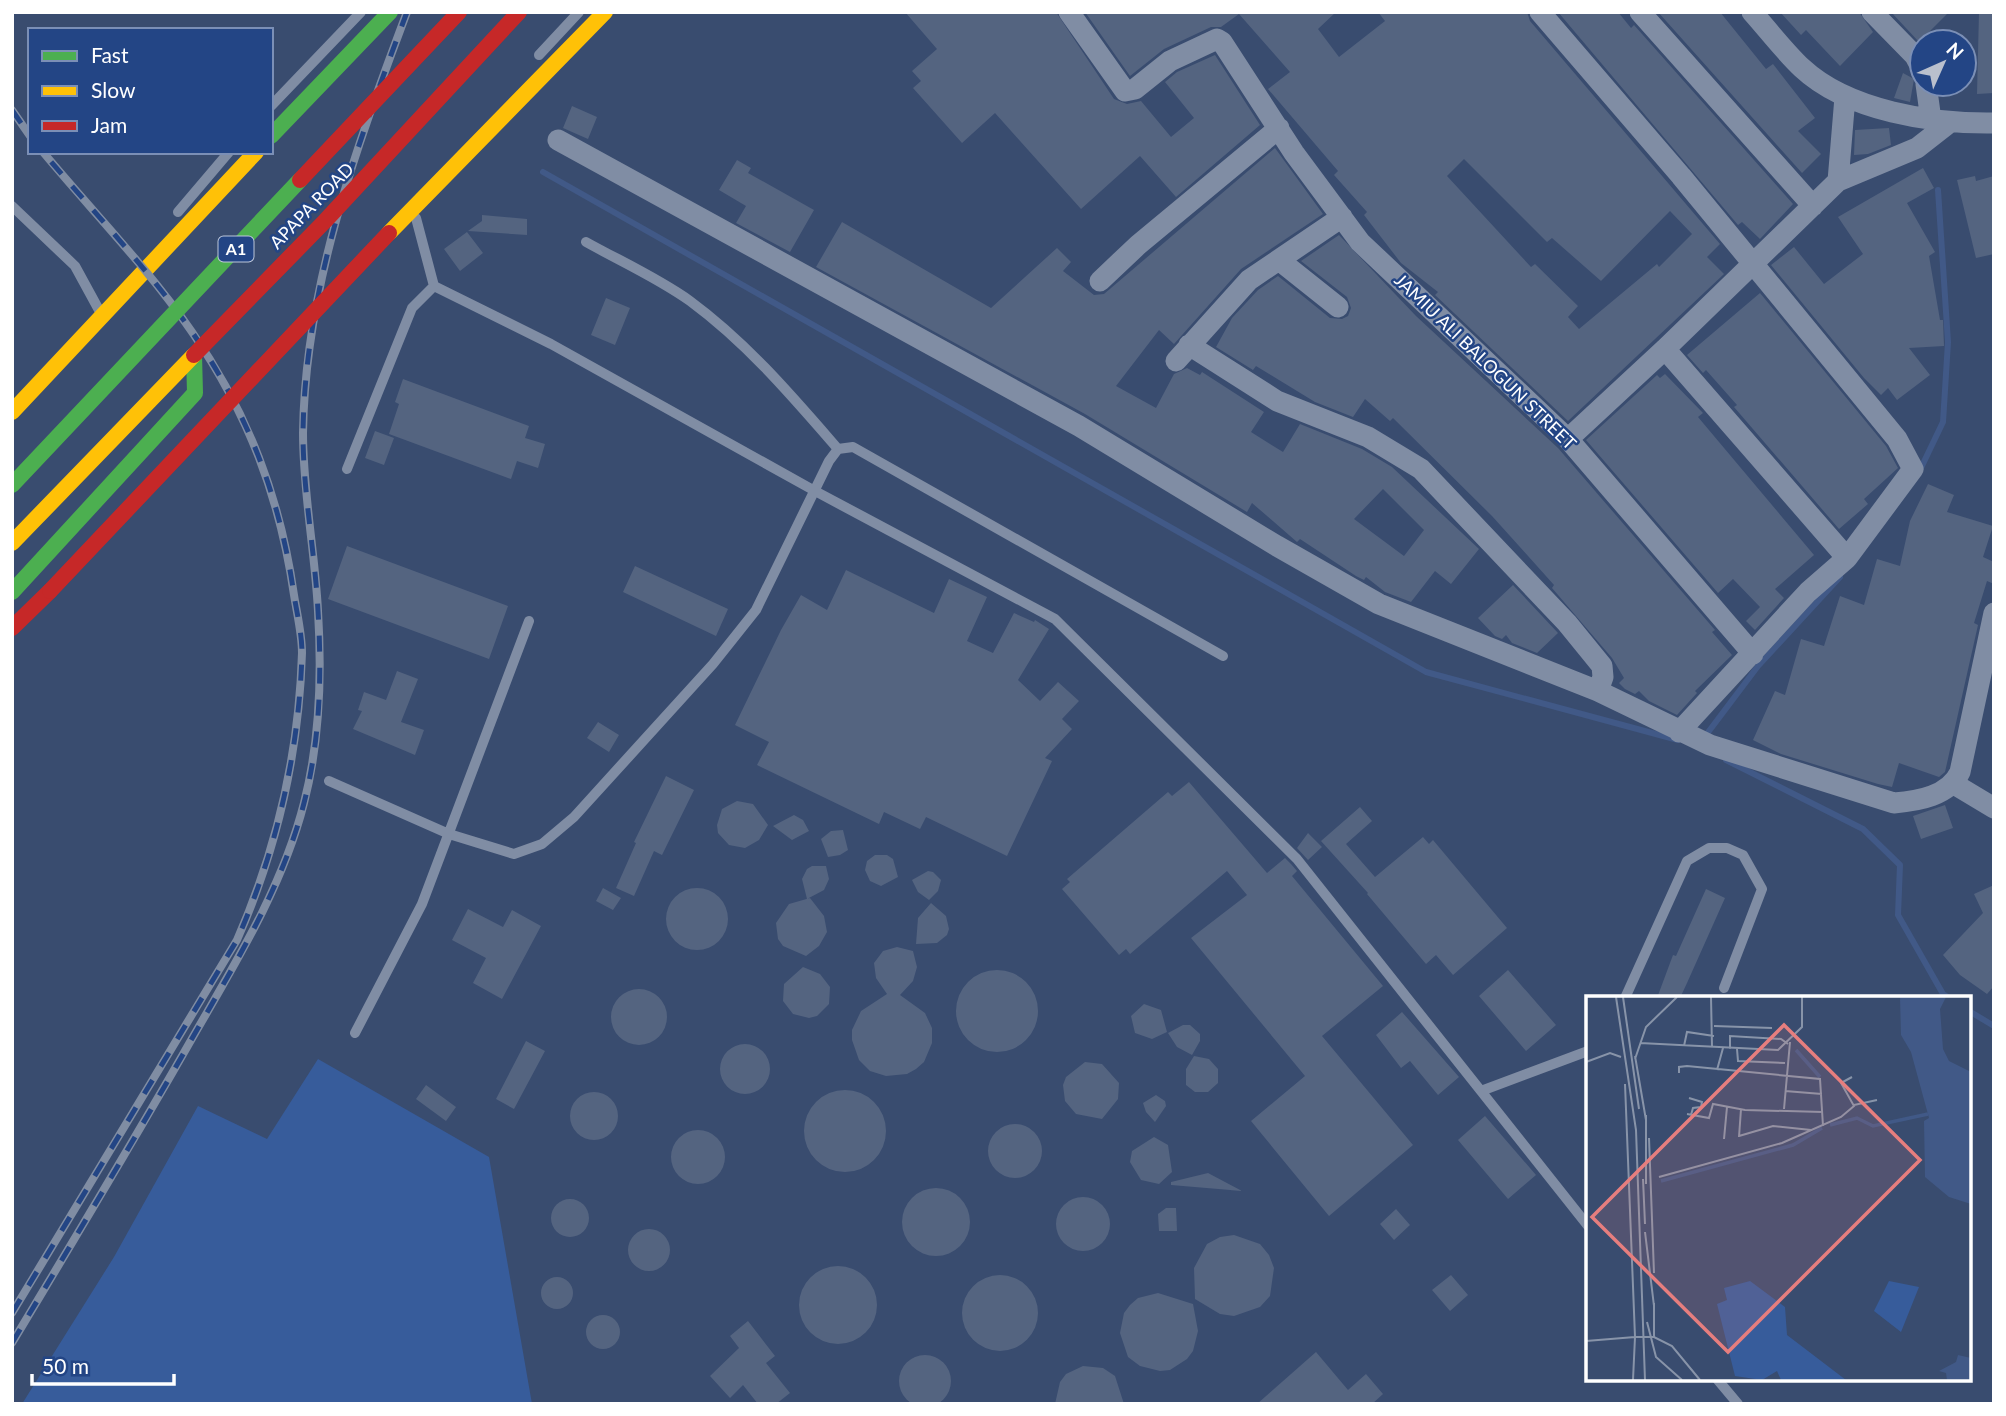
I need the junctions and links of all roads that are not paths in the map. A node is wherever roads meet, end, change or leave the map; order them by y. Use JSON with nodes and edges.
{"nodes":[{"id":1,"x":361,"y":12,"type":"edge"},
{"id":2,"x":390,"y":12,"type":"edge"},
{"id":3,"x":459,"y":12,"type":"edge"},
{"id":4,"x":519,"y":12,"type":"edge"},
{"id":5,"x":579,"y":12,"type":"edge"},
{"id":6,"x":605,"y":12,"type":"edge"},
{"id":7,"x":1069,"y":12,"type":"edge"},
{"id":8,"x":1540,"y":12,"type":"edge"},
{"id":9,"x":1640,"y":12,"type":"edge"},
{"id":10,"x":1752,"y":12,"type":"edge"},
{"id":11,"x":1872,"y":12,"type":"edge"},
{"id":12,"x":403,"y":46,"type":"dead end"},
{"id":13,"x":1908,"y":49,"type":"edge"},
{"id":14,"x":534,"y":60,"type":"dead end"},
{"id":15,"x":1845,"y":97,"type":"junction"},
{"id":16,"x":1931,"y":98,"type":"edge"},
{"id":17,"x":273,"y":104,"type":"edge"},
{"id":18,"x":1940,"y":121,"type":"junction"},
{"id":19,"x":1994,"y":123,"type":"edge"},
{"id":20,"x":437,"y":125,"type":"dead end"},
{"id":21,"x":1279,"y":128,"type":"junction"},
{"id":22,"x":273,"y":134,"type":"edge"},
{"id":23,"x":558,"y":140,"type":"dead end"},
{"id":24,"x":227,"y":154,"type":"edge"},
{"id":25,"x":254,"y":154,"type":"edge"},
{"id":26,"x":426,"y":177,"type":"dead end"},
{"id":27,"x":299,"y":181,"type":"junction"},
{"id":28,"x":1838,"y":181,"type":"junction"},
{"id":29,"x":12,"y":206,"type":"edge"},
{"id":30,"x":1813,"y":206,"type":"junction"},
{"id":31,"x":274,"y":208,"type":"junction"},
{"id":32,"x":1342,"y":217,"type":"junction"},
{"id":33,"x":174,"y":218,"type":"dead end"},
{"id":34,"x":325,"y":221,"type":"junction"},
{"id":35,"x":168,"y":228,"type":"dead end"},
{"id":36,"x":586,"y":242,"type":"dead end"},
{"id":37,"x":158,"y":256,"type":"junction"},
{"id":38,"x":1279,"y":260,"type":"junction"},
{"id":39,"x":1751,"y":263,"type":"junction"},
{"id":40,"x":1100,"y":281,"type":"dead end"},
{"id":41,"x":433,"y":286,"type":"junction"},
{"id":42,"x":1338,"y":307,"type":"dead end"},
{"id":43,"x":151,"y":312,"type":"dead end"},
{"id":44,"x":102,"y":315,"type":"junction"},
{"id":45,"x":1665,"y":349,"type":"junction"},
{"id":46,"x":194,"y":355,"type":"junction"},
{"id":47,"x":12,"y":412,"type":"edge"},
{"id":48,"x":1567,"y":439,"type":"junction"},
{"id":49,"x":838,"y":449,"type":"junction"},
{"id":50,"x":346,"y":469,"type":"dead end"},
{"id":51,"x":12,"y":485,"type":"edge"},
{"id":52,"x":815,"y":491,"type":"junction"},
{"id":53,"x":12,"y":542,"type":"edge"},
{"id":54,"x":1847,"y":558,"type":"junction"},
{"id":55,"x":12,"y":592,"type":"edge"},
{"id":56,"x":1994,"y":614,"type":"edge"},
{"id":57,"x":529,"y":621,"type":"dead end"},
{"id":58,"x":12,"y":628,"type":"edge"},
{"id":59,"x":1754,"y":654,"type":"junction"},
{"id":60,"x":1223,"y":656,"type":"dead end"},
{"id":61,"x":1598,"y":691,"type":"junction"},
{"id":62,"x":1985,"y":706,"type":"edge"},
{"id":63,"x":1695,"y":739,"type":"junction"},
{"id":64,"x":329,"y":782,"type":"dead end"},
{"id":65,"x":1954,"y":784,"type":"junction"},
{"id":66,"x":1994,"y":808,"type":"edge"},
{"id":67,"x":449,"y":834,"type":"junction"},
{"id":68,"x":1724,"y":988,"type":"dead end"},
{"id":69,"x":1626,"y":996,"type":"edge"},
{"id":70,"x":355,"y":1033,"type":"dead end"},
{"id":71,"x":1586,"y":1052,"type":"edge"},
{"id":72,"x":1481,"y":1091,"type":"junction"},
{"id":73,"x":1586,"y":1223,"type":"edge"},
{"id":74,"x":1719,"y":1381,"type":"edge"},
{"id":75,"x":1738,"y":1404,"type":"edge"}],
"edges":[{"from":1,"to":17,"type":"lane"},
{"from":2,"to":22,"type":"main road"},
{"from":3,"to":27,"type":"main road","name":"APAPA ROAD","number":"A1","bridge":true},
{"from":4,"to":34,"type":"main road","name":"APAPA ROAD","number":"A1","bridge":true},
{"from":5,"to":14,"type":"lane"},
{"from":6,"to":58,"type":"main road","bridge":true},
{"from":7,"to":21,"type":"street","name":"JAMIU ALI BALOGUN STREET"},
{"from":8,"to":39,"type":"street"},
{"from":9,"to":30,"type":"street"},
{"from":10,"to":15,"type":"street"},
{"from":11,"to":13,"type":"street"},
{"from":12,"to":27,"type":"main road","bridge":true},
{"from":15,"to":18,"type":"street"},
{"from":15,"to":28,"type":"street"},
{"from":16,"to":18,"type":"street"},
{"from":18,"to":19,"type":"street"},
{"from":18,"to":28,"type":"street"},
{"from":20,"to":34,"type":"main road","bridge":true},
{"from":21,"to":32,"type":"street","name":"JAMIU ALI BALOGUN STREET"},
{"from":21,"to":40,"type":"street"},
{"from":23,"to":61,"type":"street"},
{"from":24,"to":33,"type":"lane"},
{"from":25,"to":37,"type":"main road"},
{"from":26,"to":41,"type":"lane"},
{"from":27,"to":31,"type":"main road","name":"APAPA ROAD","number":"A1","bridge":true},
{"from":28,"to":30,"type":"street"},
{"from":29,"to":44,"type":"lane"},
{"from":30,"to":39,"type":"street"},
{"from":31,"to":43,"type":"main road","bridge":true},
{"from":31,"to":51,"type":"main road","name":"APAPA ROAD","number":"A1","bridge":true},
{"from":32,"to":38,"type":"street"},
{"from":32,"to":48,"type":"street","name":"JAMIU ALI BALOGUN STREET"},
{"from":34,"to":46,"type":"main road","name":"APAPA ROAD","number":"A1","bridge":true},
{"from":35,"to":37,"type":"lane"},
{"from":36,"to":49,"type":"lane"},
{"from":37,"to":44,"type":"main road"},
{"from":38,"to":42,"type":"street"},
{"from":38,"to":61,"type":"street"},
{"from":39,"to":45,"type":"street"},
{"from":39,"to":54,"type":"street"},
{"from":41,"to":50,"type":"lane"},
{"from":41,"to":52,"type":"lane"},
{"from":44,"to":47,"type":"main road"},
{"from":45,"to":48,"type":"street"},
{"from":45,"to":54,"type":"street"},
{"from":46,"to":53,"type":"main road","name":"APAPA ROAD","number":"A1"},
{"from":46,"to":55,"type":"main road"},
{"from":48,"to":59,"type":"street","name":"JAMIU ALI BALOGUN STREET"},
{"from":49,"to":52,"type":"lane"},
{"from":49,"to":60,"type":"lane"},
{"from":52,"to":67,"type":"lane"},
{"from":52,"to":72,"type":"lane"},
{"from":54,"to":59,"type":"street"},
{"from":56,"to":62,"type":"street"},
{"from":57,"to":67,"type":"lane"},
{"from":59,"to":63,"type":"street"},
{"from":61,"to":63,"type":"street"},
{"from":62,"to":65,"type":"street"},
{"from":63,"to":65,"type":"street"},
{"from":64,"to":67,"type":"lane"},
{"from":65,"to":66,"type":"street"},
{"from":67,"to":70,"type":"lane"},
{"from":68,"to":69,"type":"lane"},
{"from":71,"to":72,"type":"lane"},
{"from":72,"to":73,"type":"lane"},
{"from":74,"to":75,"type":"lane"}]}
